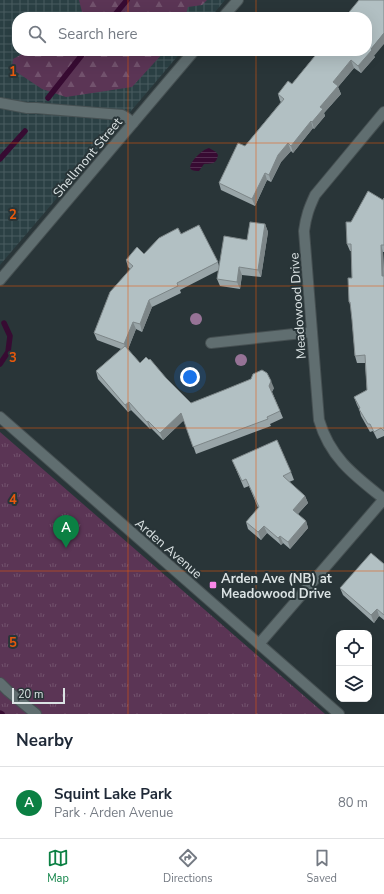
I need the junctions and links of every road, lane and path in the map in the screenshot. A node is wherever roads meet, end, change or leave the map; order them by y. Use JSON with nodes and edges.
{"nodes":[{"id":1,"x":238,"y":0,"type":"edge"},
{"id":2,"x":227,"y":12,"type":"edge"},
{"id":3,"x":190,"y":56,"type":"edge"},
{"id":4,"x":0,"y":103,"type":"edge"},
{"id":5,"x":384,"y":112,"type":"edge"},
{"id":6,"x":133,"y":123,"type":"junction"},
{"id":7,"x":0,"y":280,"type":"edge"},
{"id":8,"x":312,"y":332,"type":"junction"},
{"id":9,"x":211,"y":344,"type":"dead end"},
{"id":10,"x":0,"y":417,"type":"edge"},
{"id":11,"x":384,"y":499,"type":"edge"},
{"id":12,"x":259,"y":644,"type":"junction"},
{"id":13,"x":0,"y":683,"type":"edge"},
{"id":14,"x":36,"y":714,"type":"edge"},
{"id":15,"x":339,"y":714,"type":"edge"}],
"edges":[{"from":1,"to":2,"type":"street"},
{"from":3,"to":6,"type":"street","name":"Shellmont Street"},
{"from":4,"to":6,"type":"street"},
{"from":5,"to":8,"type":"street","name":"Meadowood Drive"},
{"from":6,"to":7,"type":"street","name":"Shellmont Street"},
{"from":8,"to":9,"type":"street"},
{"from":8,"to":11,"type":"street","name":"Meadowood Drive"},
{"from":10,"to":12,"type":"street","name":"Arden Avenue"},
{"from":11,"to":12,"type":"street","name":"Meadowood Drive"},
{"from":12,"to":15,"type":"street","name":"Arden Avenue"},
{"from":13,"to":14,"type":"street"}]}
